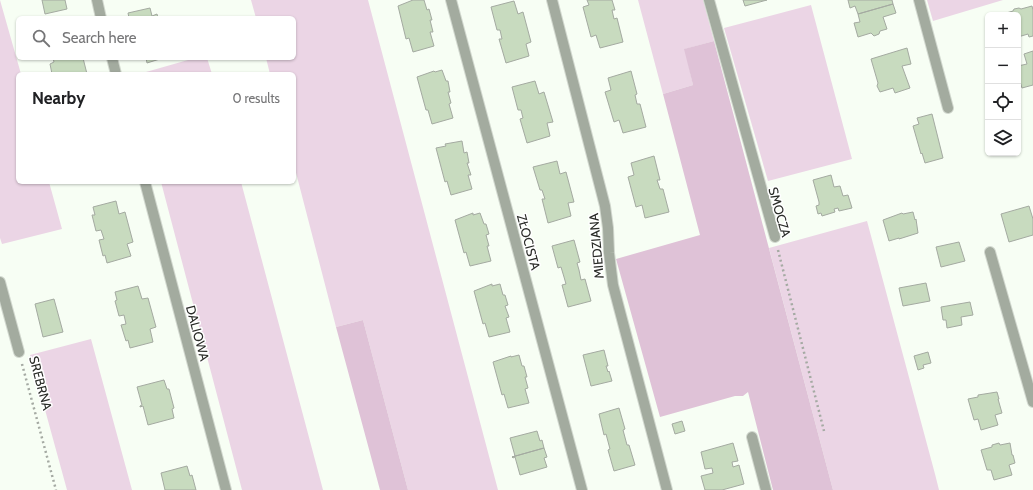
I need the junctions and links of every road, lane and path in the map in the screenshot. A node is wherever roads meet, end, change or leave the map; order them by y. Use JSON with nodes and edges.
{"nodes":[{"id":1,"x":97,"y":0,"type":"edge"},
{"id":2,"x":451,"y":0,"type":"edge"},
{"id":3,"x":552,"y":0,"type":"edge"},
{"id":4,"x":709,"y":0,"type":"edge"},
{"id":5,"x":919,"y":0,"type":"edge"},
{"id":6,"x":101,"y":16,"type":"edge"},
{"id":7,"x":112,"y":60,"type":"edge"},
{"id":8,"x":116,"y":72,"type":"edge"},
{"id":9,"x":948,"y":108,"type":"dead end"},
{"id":10,"x":146,"y":184,"type":"edge"},
{"id":11,"x":775,"y":237,"type":"joint"},
{"id":12,"x":990,"y":252,"type":"dead end"},
{"id":13,"x":0,"y":282,"type":"edge"},
{"id":14,"x":19,"y":352,"type":"joint"},
{"id":15,"x":1033,"y":402,"type":"edge"},
{"id":16,"x":824,"y":431,"type":"dead end"},
{"id":17,"x":752,"y":437,"type":"dead end"},
{"id":18,"x":56,"y":490,"type":"edge"},
{"id":19,"x":226,"y":490,"type":"edge"},
{"id":20,"x":582,"y":490,"type":"edge"},
{"id":21,"x":667,"y":490,"type":"edge"},
{"id":22,"x":766,"y":490,"type":"edge"}],
"edges":[{"from":1,"to":6,"type":"street"},
{"from":2,"to":20,"type":"street","name":"ZŁOCISTA"},
{"from":3,"to":21,"type":"street","name":"MIEDZIANA"},
{"from":4,"to":11,"type":"street","name":"SMOCZA"},
{"from":5,"to":9,"type":"street"},
{"from":7,"to":8,"type":"street"},
{"from":10,"to":19,"type":"street","name":"DALIOWA"},
{"from":11,"to":16,"type":"path","name":"SMOCZA"},
{"from":12,"to":15,"type":"street"},
{"from":13,"to":14,"type":"street","name":"SREBRNA"},
{"from":14,"to":18,"type":"path","name":"SREBRNA"},
{"from":17,"to":22,"type":"street"}]}
